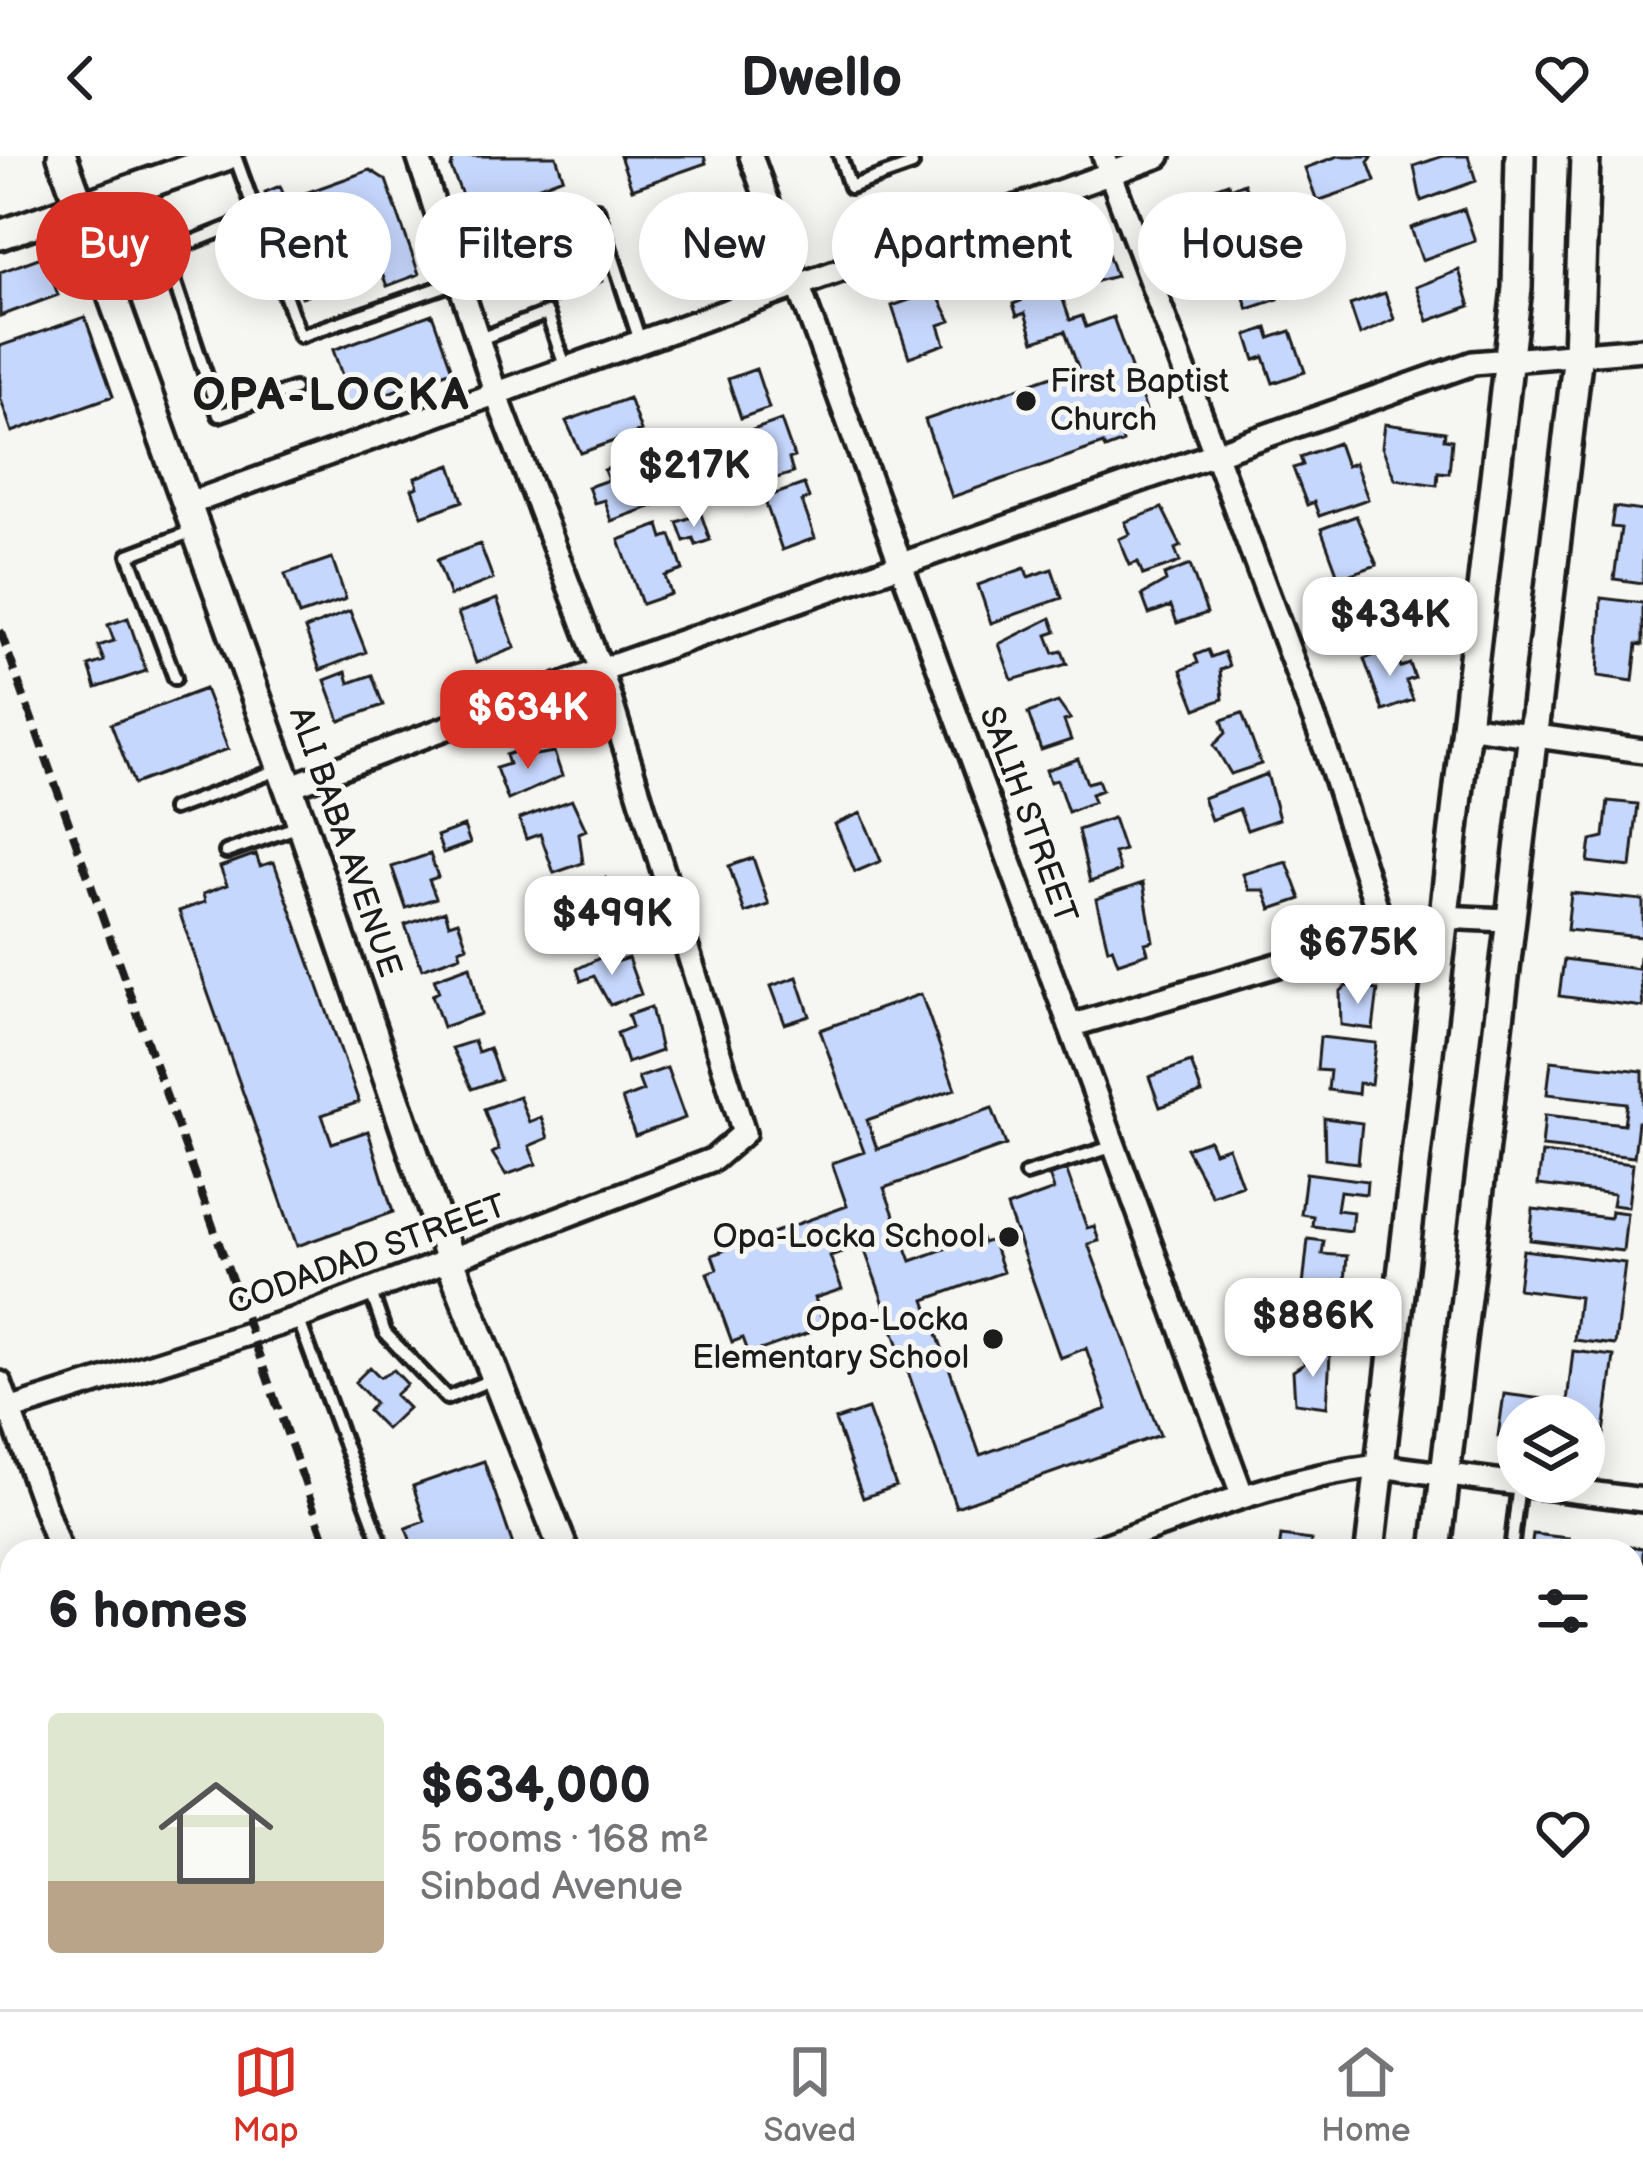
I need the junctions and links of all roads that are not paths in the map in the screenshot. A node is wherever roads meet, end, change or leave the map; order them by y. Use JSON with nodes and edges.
{"nodes":[{"id":1,"x":62,"y":156,"type":"edge"},
{"id":2,"x":231,"y":156,"type":"edge"},
{"id":3,"x":418,"y":156,"type":"edge"},
{"id":4,"x":751,"y":156,"type":"edge"},
{"id":5,"x":840,"y":156,"type":"edge"},
{"id":6,"x":910,"y":156,"type":"edge"},
{"id":7,"x":1160,"y":156,"type":"edge"},
{"id":8,"x":1520,"y":156,"type":"edge"},
{"id":9,"x":1585,"y":156,"type":"edge"},
{"id":10,"x":1107,"y":165,"type":"edge"},
{"id":11,"x":74,"y":192,"type":"edge"},
{"id":12,"x":126,"y":192,"type":"edge"},
{"id":13,"x":430,"y":192,"type":"edge"},
{"id":14,"x":763,"y":192,"type":"edge"},
{"id":15,"x":36,"y":223,"type":"edge"},
{"id":16,"x":0,"y":235,"type":"edge"},
{"id":17,"x":615,"y":263,"type":"edge"},
{"id":18,"x":808,"y":281,"type":"edge"},
{"id":19,"x":415,"y":296,"type":"edge"},
{"id":20,"x":113,"y":300,"type":"edge"},
{"id":21,"x":180,"y":300,"type":"edge"},
{"id":22,"x":465,"y":300,"type":"edge"},
{"id":23,"x":756,"y":300,"type":"edge"},
{"id":24,"x":801,"y":300,"type":"edge"},
{"id":25,"x":478,"y":340,"type":"junction"},
{"id":26,"x":640,"y":340,"type":"junction"},
{"id":27,"x":1643,"y":350,"type":"edge"},
{"id":28,"x":1578,"y":353,"type":"junction"},
{"id":29,"x":1506,"y":358,"type":"junction"},
{"id":30,"x":565,"y":367,"type":"junction"},
{"id":31,"x":294,"y":389,"type":"dead end"},
{"id":32,"x":495,"y":391,"type":"junction"},
{"id":33,"x":1213,"y":457,"type":"junction"},
{"id":34,"x":192,"y":517,"type":"junction"},
{"id":35,"x":902,"y":568,"type":"junction"},
{"id":36,"x":601,"y":670,"type":"junction"},
{"id":37,"x":175,"y":679,"type":"dead end"},
{"id":38,"x":1466,"y":726,"type":"junction"},
{"id":39,"x":1531,"y":737,"type":"junction"},
{"id":40,"x":1643,"y":752,"type":"edge"},
{"id":41,"x":285,"y":777,"type":"junction"},
{"id":42,"x":173,"y":808,"type":"dead end"},
{"id":43,"x":302,"y":825,"type":"junction"},
{"id":44,"x":226,"y":852,"type":"dead end"},
{"id":45,"x":1441,"y":917,"type":"junction"},
{"id":46,"x":1507,"y":920,"type":"junction"},
{"id":47,"x":1384,"y":931,"type":"junction"},
{"id":48,"x":1070,"y":1026,"type":"junction"},
{"id":49,"x":1114,"y":1146,"type":"junction"},
{"id":50,"x":1026,"y":1174,"type":"dead end"},
{"id":51,"x":451,"y":1263,"type":"junction"},
{"id":52,"x":371,"y":1292,"type":"junction"},
{"id":53,"x":298,"y":1318,"type":"junction"},
{"id":54,"x":496,"y":1378,"type":"junction"},
{"id":55,"x":0,"y":1383,"type":"edge"},
{"id":56,"x":5,"y":1411,"type":"edge"},
{"id":57,"x":1380,"y":1466,"type":"junction"},
{"id":58,"x":1445,"y":1474,"type":"junction"},
{"id":59,"x":1497,"y":1481,"type":"edge"},
{"id":60,"x":1605,"y":1495,"type":"edge"},
{"id":61,"x":1243,"y":1497,"type":"junction"},
{"id":62,"x":1643,"y":1500,"type":"edge"},
{"id":63,"x":1516,"y":1503,"type":"edge"},
{"id":64,"x":55,"y":1539,"type":"edge"},
{"id":65,"x":380,"y":1539,"type":"edge"},
{"id":66,"x":559,"y":1539,"type":"edge"},
{"id":67,"x":1124,"y":1539,"type":"edge"},
{"id":68,"x":1371,"y":1539,"type":"edge"},
{"id":69,"x":1437,"y":1539,"type":"edge"},
{"id":70,"x":1512,"y":1539,"type":"edge"}],
"edges":[{"from":1,"to":11,"type":"street","name":"ALI BABA AVENUE"},
{"from":2,"to":12,"type":"street"},
{"from":2,"to":19,"type":"lane"},
{"from":3,"to":13,"type":"street"},
{"from":4,"to":14,"type":"street","name":"SALIH STREET"},
{"from":5,"to":6,"type":"lane"},
{"from":7,"to":10,"type":"street"},
{"from":8,"to":29,"type":"street"},
{"from":9,"to":28,"type":"street"},
{"from":10,"to":18,"type":"street"},
{"from":10,"to":33,"type":"street"},
{"from":15,"to":16,"type":"street"},
{"from":17,"to":26,"type":"lane"},
{"from":20,"to":34,"type":"street","name":"ALI BABA AVENUE"},
{"from":21,"to":31,"type":"lane"},
{"from":22,"to":25,"type":"street"},
{"from":23,"to":26,"type":"street"},
{"from":24,"to":35,"type":"street","name":"SALIH STREET"},
{"from":25,"to":30,"type":"lane"},
{"from":25,"to":32,"type":"street"},
{"from":26,"to":30,"type":"street"},
{"from":27,"to":28,"type":"street"},
{"from":28,"to":29,"type":"street"},
{"from":28,"to":39,"type":"street"},
{"from":29,"to":33,"type":"street"},
{"from":29,"to":38,"type":"street"},
{"from":30,"to":32,"type":"street"},
{"from":32,"to":34,"type":"street"},
{"from":32,"to":36,"type":"street"},
{"from":33,"to":35,"type":"street"},
{"from":33,"to":47,"type":"street"},
{"from":34,"to":37,"type":"lane"},
{"from":34,"to":41,"type":"street","name":"ALI BABA AVENUE"},
{"from":35,"to":36,"type":"street"},
{"from":35,"to":48,"type":"street","name":"SALIH STREET"},
{"from":36,"to":41,"type":"street"},
{"from":36,"to":51,"type":"street","name":"CODADAD STREET"},
{"from":38,"to":39,"type":"street"},
{"from":38,"to":45,"type":"street"},
{"from":39,"to":40,"type":"street"},
{"from":39,"to":46,"type":"street"},
{"from":41,"to":42,"type":"lane"},
{"from":41,"to":43,"type":"street","name":"ALI BABA AVENUE"},
{"from":43,"to":44,"type":"lane"},
{"from":43,"to":51,"type":"street","name":"ALI BABA AVENUE"},
{"from":45,"to":46,"type":"street"},
{"from":45,"to":47,"type":"street"},
{"from":45,"to":57,"type":"street"},
{"from":46,"to":58,"type":"street"},
{"from":47,"to":48,"type":"street"},
{"from":48,"to":49,"type":"street","name":"SALIH STREET"},
{"from":49,"to":50,"type":"lane"},
{"from":49,"to":61,"type":"street","name":"SALIH STREET"},
{"from":51,"to":52,"type":"street","name":"CODADAD STREET"},
{"from":51,"to":54,"type":"street","name":"ALI BABA AVENUE"},
{"from":52,"to":53,"type":"street","name":"CODADAD STREET"},
{"from":52,"to":54,"type":"lane"},
{"from":53,"to":56,"type":"street","name":"CODADAD STREET"},
{"from":53,"to":65,"type":"lane"},
{"from":54,"to":66,"type":"street","name":"ALI BABA AVENUE"},
{"from":55,"to":56,"type":"street"},
{"from":56,"to":64,"type":"street"},
{"from":57,"to":58,"type":"street"},
{"from":57,"to":61,"type":"street"},
{"from":57,"to":68,"type":"street"},
{"from":58,"to":59,"type":"street"},
{"from":58,"to":69,"type":"street"},
{"from":60,"to":62,"type":"street"},
{"from":61,"to":67,"type":"street"},
{"from":63,"to":70,"type":"lane"}]}
